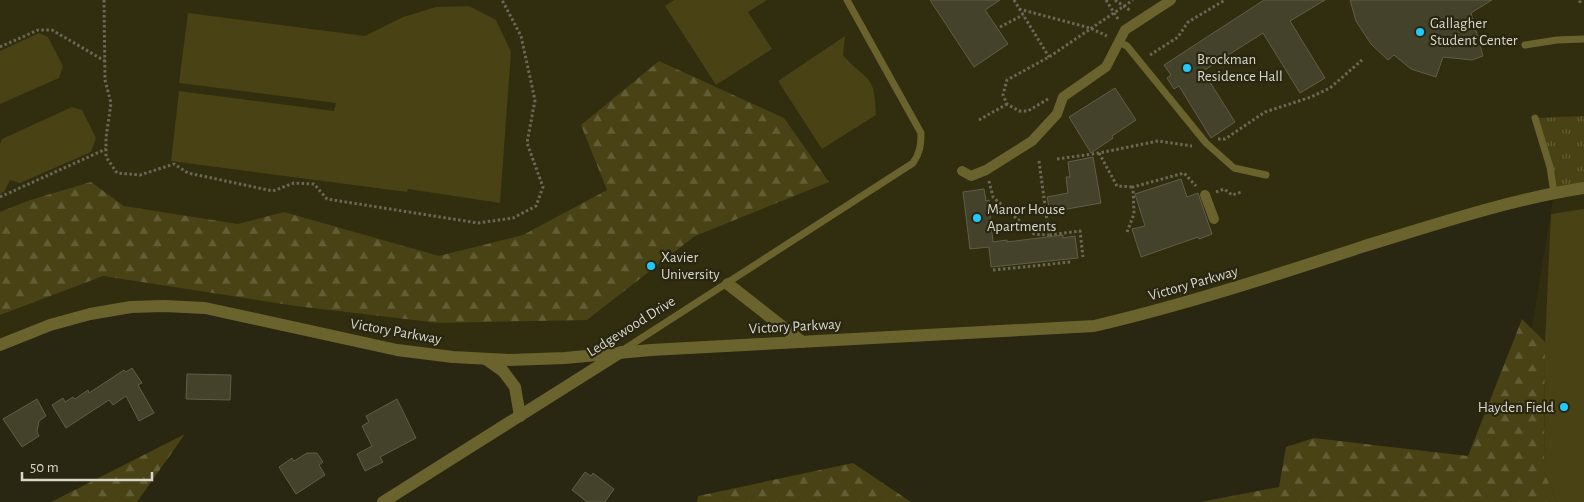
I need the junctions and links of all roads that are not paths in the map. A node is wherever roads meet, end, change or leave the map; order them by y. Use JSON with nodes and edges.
{"nodes":[{"id":1,"x":847,"y":0,"type":"edge"},
{"id":2,"x":1170,"y":0,"type":"edge"},
{"id":3,"x":1584,"y":39,"type":"edge"},
{"id":4,"x":1119,"y":42,"type":"junction"},
{"id":5,"x":1525,"y":45,"type":"dead end"},
{"id":6,"x":1535,"y":118,"type":"dead end"},
{"id":7,"x":962,"y":171,"type":"dead end"},
{"id":8,"x":1266,"y":175,"type":"dead end"},
{"id":9,"x":1584,"y":188,"type":"edge"},
{"id":10,"x":1554,"y":192,"type":"junction"},
{"id":11,"x":1205,"y":195,"type":"road end"},
{"id":12,"x":1214,"y":219,"type":"dead end"},
{"id":13,"x":728,"y":284,"type":"junction"},
{"id":14,"x":802,"y":342,"type":"junction"},
{"id":15,"x":0,"y":345,"type":"edge"},
{"id":16,"x":621,"y":352,"type":"junction"},
{"id":17,"x":486,"y":359,"type":"junction"},
{"id":18,"x":520,"y":416,"type":"junction"},
{"id":19,"x":383,"y":502,"type":"edge"}],
"edges":[{"from":1,"to":13,"type":"lane","name":"Ledgewood Drive"},
{"from":2,"to":4,"type":"street"},
{"from":3,"to":5,"type":"lane"},
{"from":4,"to":7,"type":"street"},
{"from":4,"to":8,"type":"lane"},
{"from":6,"to":10,"type":"lane"},
{"from":9,"to":10,"type":"street","name":"Victory Parkway"},
{"from":10,"to":14,"type":"street","name":"Victory Parkway"},
{"from":11,"to":12,"type":"street"},
{"from":13,"to":14,"type":"street"},
{"from":13,"to":16,"type":"lane","name":"Ledgewood Drive"},
{"from":14,"to":16,"type":"street","name":"Victory Parkway"},
{"from":15,"to":17,"type":"street","name":"Victory Parkway"},
{"from":16,"to":17,"type":"street","name":"Victory Parkway"},
{"from":16,"to":18,"type":"street","name":"Ledgewood Drive"},
{"from":17,"to":18,"type":"street"},
{"from":18,"to":19,"type":"street","name":"Ledgewood Drive"}]}
